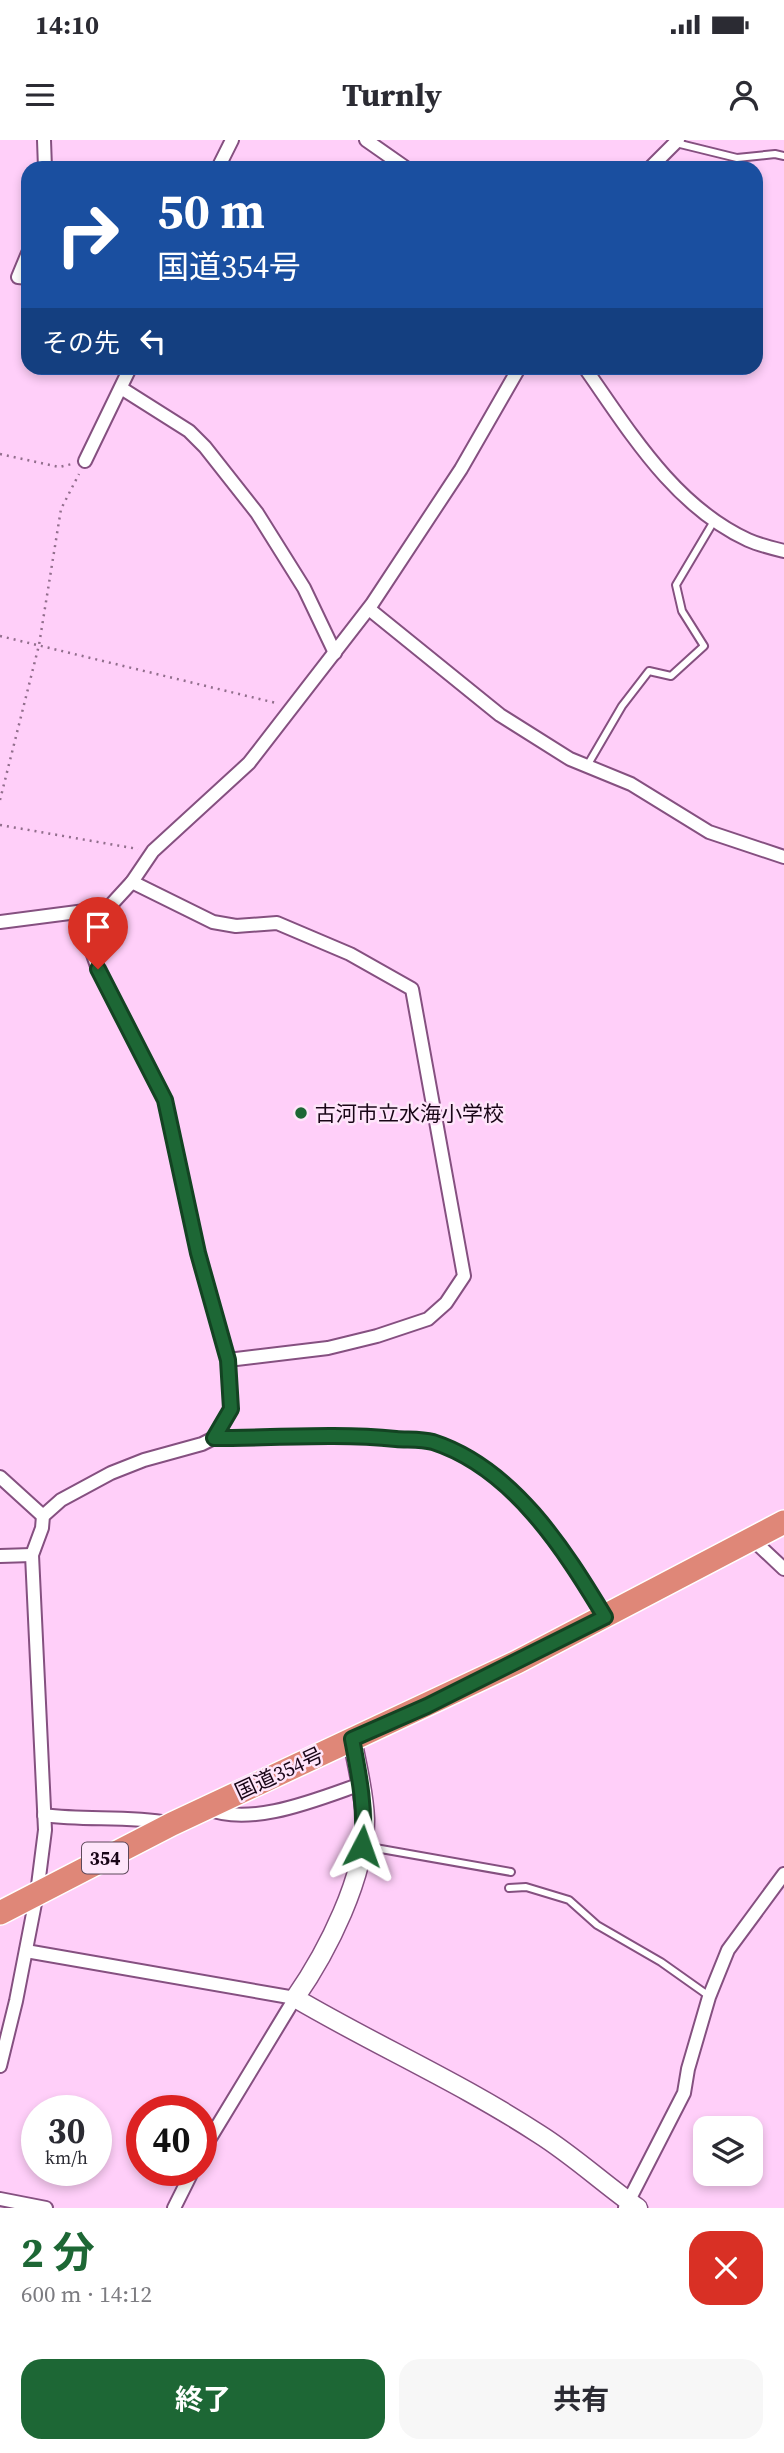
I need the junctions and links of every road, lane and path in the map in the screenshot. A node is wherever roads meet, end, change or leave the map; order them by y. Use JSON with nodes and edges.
{"nodes":[{"id":1,"x":44,"y":140,"type":"edge"},
{"id":2,"x":232,"y":140,"type":"edge"},
{"id":3,"x":366,"y":140,"type":"edge"},
{"id":4,"x":676,"y":141,"type":"edge"},
{"id":5,"x":784,"y":156,"type":"edge"},
{"id":6,"x":45,"y":161,"type":"edge"},
{"id":7,"x":222,"y":161,"type":"edge"},
{"id":8,"x":395,"y":161,"type":"edge"},
{"id":9,"x":657,"y":161,"type":"edge"},
{"id":10,"x":127,"y":375,"type":"edge"},
{"id":11,"x":515,"y":375,"type":"edge"},
{"id":12,"x":590,"y":375,"type":"edge"},
{"id":13,"x":121,"y":388,"type":"junction"},
{"id":14,"x":0,"y":454,"type":"edge"},
{"id":15,"x":85,"y":461,"type":"junction"},
{"id":16,"x":714,"y":521,"type":"junction"},
{"id":17,"x":784,"y":551,"type":"edge"},
{"id":18,"x":369,"y":609,"type":"junction"},
{"id":19,"x":0,"y":636,"type":"edge"},
{"id":20,"x":38,"y":645,"type":"junction"},
{"id":21,"x":335,"y":653,"type":"junction"},
{"id":22,"x":293,"y":708,"type":"junction"},
{"id":23,"x":587,"y":766,"type":"junction"},
{"id":24,"x":0,"y":800,"type":"edge"},
{"id":25,"x":0,"y":825,"type":"edge"},
{"id":26,"x":153,"y":850,"type":"junction"},
{"id":27,"x":784,"y":857,"type":"edge"},
{"id":28,"x":132,"y":882,"type":"junction"},
{"id":29,"x":99,"y":918,"type":"junction"},
{"id":30,"x":0,"y":922,"type":"edge"},
{"id":31,"x":228,"y":1360,"type":"junction"},
{"id":32,"x":214,"y":1438,"type":"junction"},
{"id":33,"x":0,"y":1477,"type":"edge"},
{"id":34,"x":43,"y":1516,"type":"junction"},
{"id":35,"x":784,"y":1522,"type":"edge"},
{"id":36,"x":752,"y":1539,"type":"junction"},
{"id":37,"x":32,"y":1555,"type":"junction"},
{"id":38,"x":0,"y":1556,"type":"edge"},
{"id":39,"x":784,"y":1569,"type":"edge"},
{"id":40,"x":605,"y":1617,"type":"junction"},
{"id":41,"x":352,"y":1739,"type":"junction"},
{"id":42,"x":361,"y":1784,"type":"junction"},
{"id":43,"x":206,"y":1808,"type":"junction"},
{"id":44,"x":44,"y":1815,"type":"junction"},
{"id":45,"x":173,"y":1824,"type":"junction"},
{"id":46,"x":362,"y":1846,"type":"junction"},
{"id":47,"x":511,"y":1872,"type":"dead end"},
{"id":48,"x":784,"y":1874,"type":"edge"},
{"id":49,"x":509,"y":1888,"type":"dead end"},
{"id":50,"x":37,"y":1893,"type":"junction"},
{"id":51,"x":5,"y":1908,"type":"edge"},
{"id":52,"x":26,"y":1951,"type":"junction"},
{"id":53,"x":709,"y":1997,"type":"junction"},
{"id":54,"x":295,"y":1998,"type":"junction"},
{"id":55,"x":0,"y":2066,"type":"edge"},
{"id":56,"x":217,"y":2127,"type":"edge"},
{"id":57,"x":185,"y":2186,"type":"edge"},
{"id":58,"x":0,"y":2199,"type":"edge"},
{"id":59,"x":631,"y":2206,"type":"edge"},
{"id":60,"x":46,"y":2208,"type":"edge"},
{"id":61,"x":174,"y":2208,"type":"edge"}],
"edges":[{"from":1,"to":6,"type":"street"},
{"from":2,"to":7,"type":"street"},
{"from":3,"to":8,"type":"street"},
{"from":4,"to":5,"type":"lane"},
{"from":4,"to":9,"type":"street"},
{"from":10,"to":13,"type":"street"},
{"from":11,"to":18,"type":"street"},
{"from":12,"to":16,"type":"street"},
{"from":13,"to":15,"type":"street"},
{"from":13,"to":21,"type":"street"},
{"from":14,"to":15,"type":"path"},
{"from":15,"to":20,"type":"path"},
{"from":16,"to":17,"type":"street"},
{"from":16,"to":23,"type":"lane"},
{"from":18,"to":21,"type":"street"},
{"from":18,"to":23,"type":"street"},
{"from":19,"to":20,"type":"path"},
{"from":20,"to":22,"type":"path"},
{"from":20,"to":24,"type":"path"},
{"from":21,"to":22,"type":"street"},
{"from":22,"to":26,"type":"street"},
{"from":23,"to":27,"type":"street"},
{"from":25,"to":26,"type":"path"},
{"from":26,"to":28,"type":"street"},
{"from":28,"to":29,"type":"street"},
{"from":28,"to":31,"type":"street"},
{"from":29,"to":30,"type":"street"},
{"from":29,"to":31,"type":"street"},
{"from":31,"to":32,"type":"street"},
{"from":32,"to":34,"type":"street"},
{"from":32,"to":40,"type":"street"},
{"from":33,"to":34,"type":"street"},
{"from":34,"to":37,"type":"street"},
{"from":35,"to":36,"type":"highway","name":"国道354号","number":"354"},
{"from":36,"to":39,"type":"street"},
{"from":36,"to":40,"type":"highway","name":"国道354号","number":"354"},
{"from":37,"to":38,"type":"street"},
{"from":37,"to":44,"type":"street"},
{"from":40,"to":41,"type":"highway","name":"国道354号","number":"354"},
{"from":41,"to":42,"type":"street"},
{"from":41,"to":43,"type":"highway","name":"国道354号","number":"354"},
{"from":42,"to":43,"type":"street"},
{"from":42,"to":46,"type":"street"},
{"from":43,"to":45,"type":"highway","name":"国道354号","number":"354"},
{"from":44,"to":45,"type":"street"},
{"from":44,"to":50,"type":"street"},
{"from":45,"to":50,"type":"highway","name":"国道354号","number":"354"},
{"from":46,"to":47,"type":"lane"},
{"from":46,"to":54,"type":"street"},
{"from":48,"to":53,"type":"street"},
{"from":49,"to":53,"type":"lane"},
{"from":50,"to":51,"type":"highway","name":"国道354号","number":"354"},
{"from":50,"to":52,"type":"street"},
{"from":52,"to":54,"type":"street"},
{"from":52,"to":55,"type":"street"},
{"from":53,"to":59,"type":"street"},
{"from":54,"to":56,"type":"street"},
{"from":54,"to":59,"type":"street"},
{"from":57,"to":61,"type":"street"},
{"from":58,"to":60,"type":"street"}]}
